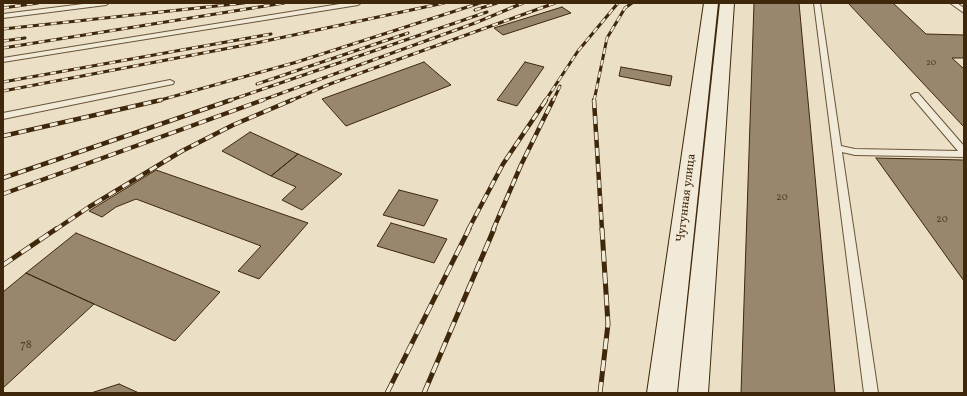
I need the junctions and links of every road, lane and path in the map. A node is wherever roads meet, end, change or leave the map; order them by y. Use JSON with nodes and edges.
{"nodes":[{"id":1,"x":106,"y":3,"type":"edge"},
{"id":2,"x":358,"y":3,"type":"edge"},
{"id":3,"x":711,"y":3,"type":"edge"},
{"id":4,"x":727,"y":3,"type":"edge"},
{"id":5,"x":817,"y":3,"type":"edge"},
{"id":6,"x":954,"y":3,"type":"edge"},
{"id":7,"x":964,"y":11,"type":"edge"},
{"id":8,"x":3,"y":16,"type":"edge"},
{"id":9,"x":3,"y":60,"type":"edge"},
{"id":10,"x":170,"y":82,"type":"dead end"},
{"id":11,"x":915,"y":95,"type":"dead end"},
{"id":12,"x":3,"y":116,"type":"edge"},
{"id":13,"x":837,"y":148,"type":"junction"},
{"id":14,"x":964,"y":153,"type":"edge"},
{"id":15,"x":662,"y":393,"type":"edge"},
{"id":16,"x":693,"y":393,"type":"edge"},
{"id":17,"x":871,"y":393,"type":"edge"}],
"edges":[{"from":1,"to":8,"type":"lane"},
{"from":2,"to":9,"type":"lane"},
{"from":3,"to":15,"type":"street","name":"Чугунная улица"},
{"from":4,"to":16,"type":"street","name":"Чугунная улица"},
{"from":5,"to":13,"type":"lane"},
{"from":6,"to":7,"type":"lane"},
{"from":10,"to":12,"type":"lane"},
{"from":11,"to":14,"type":"lane"},
{"from":13,"to":14,"type":"lane"},
{"from":13,"to":17,"type":"lane"}]}
